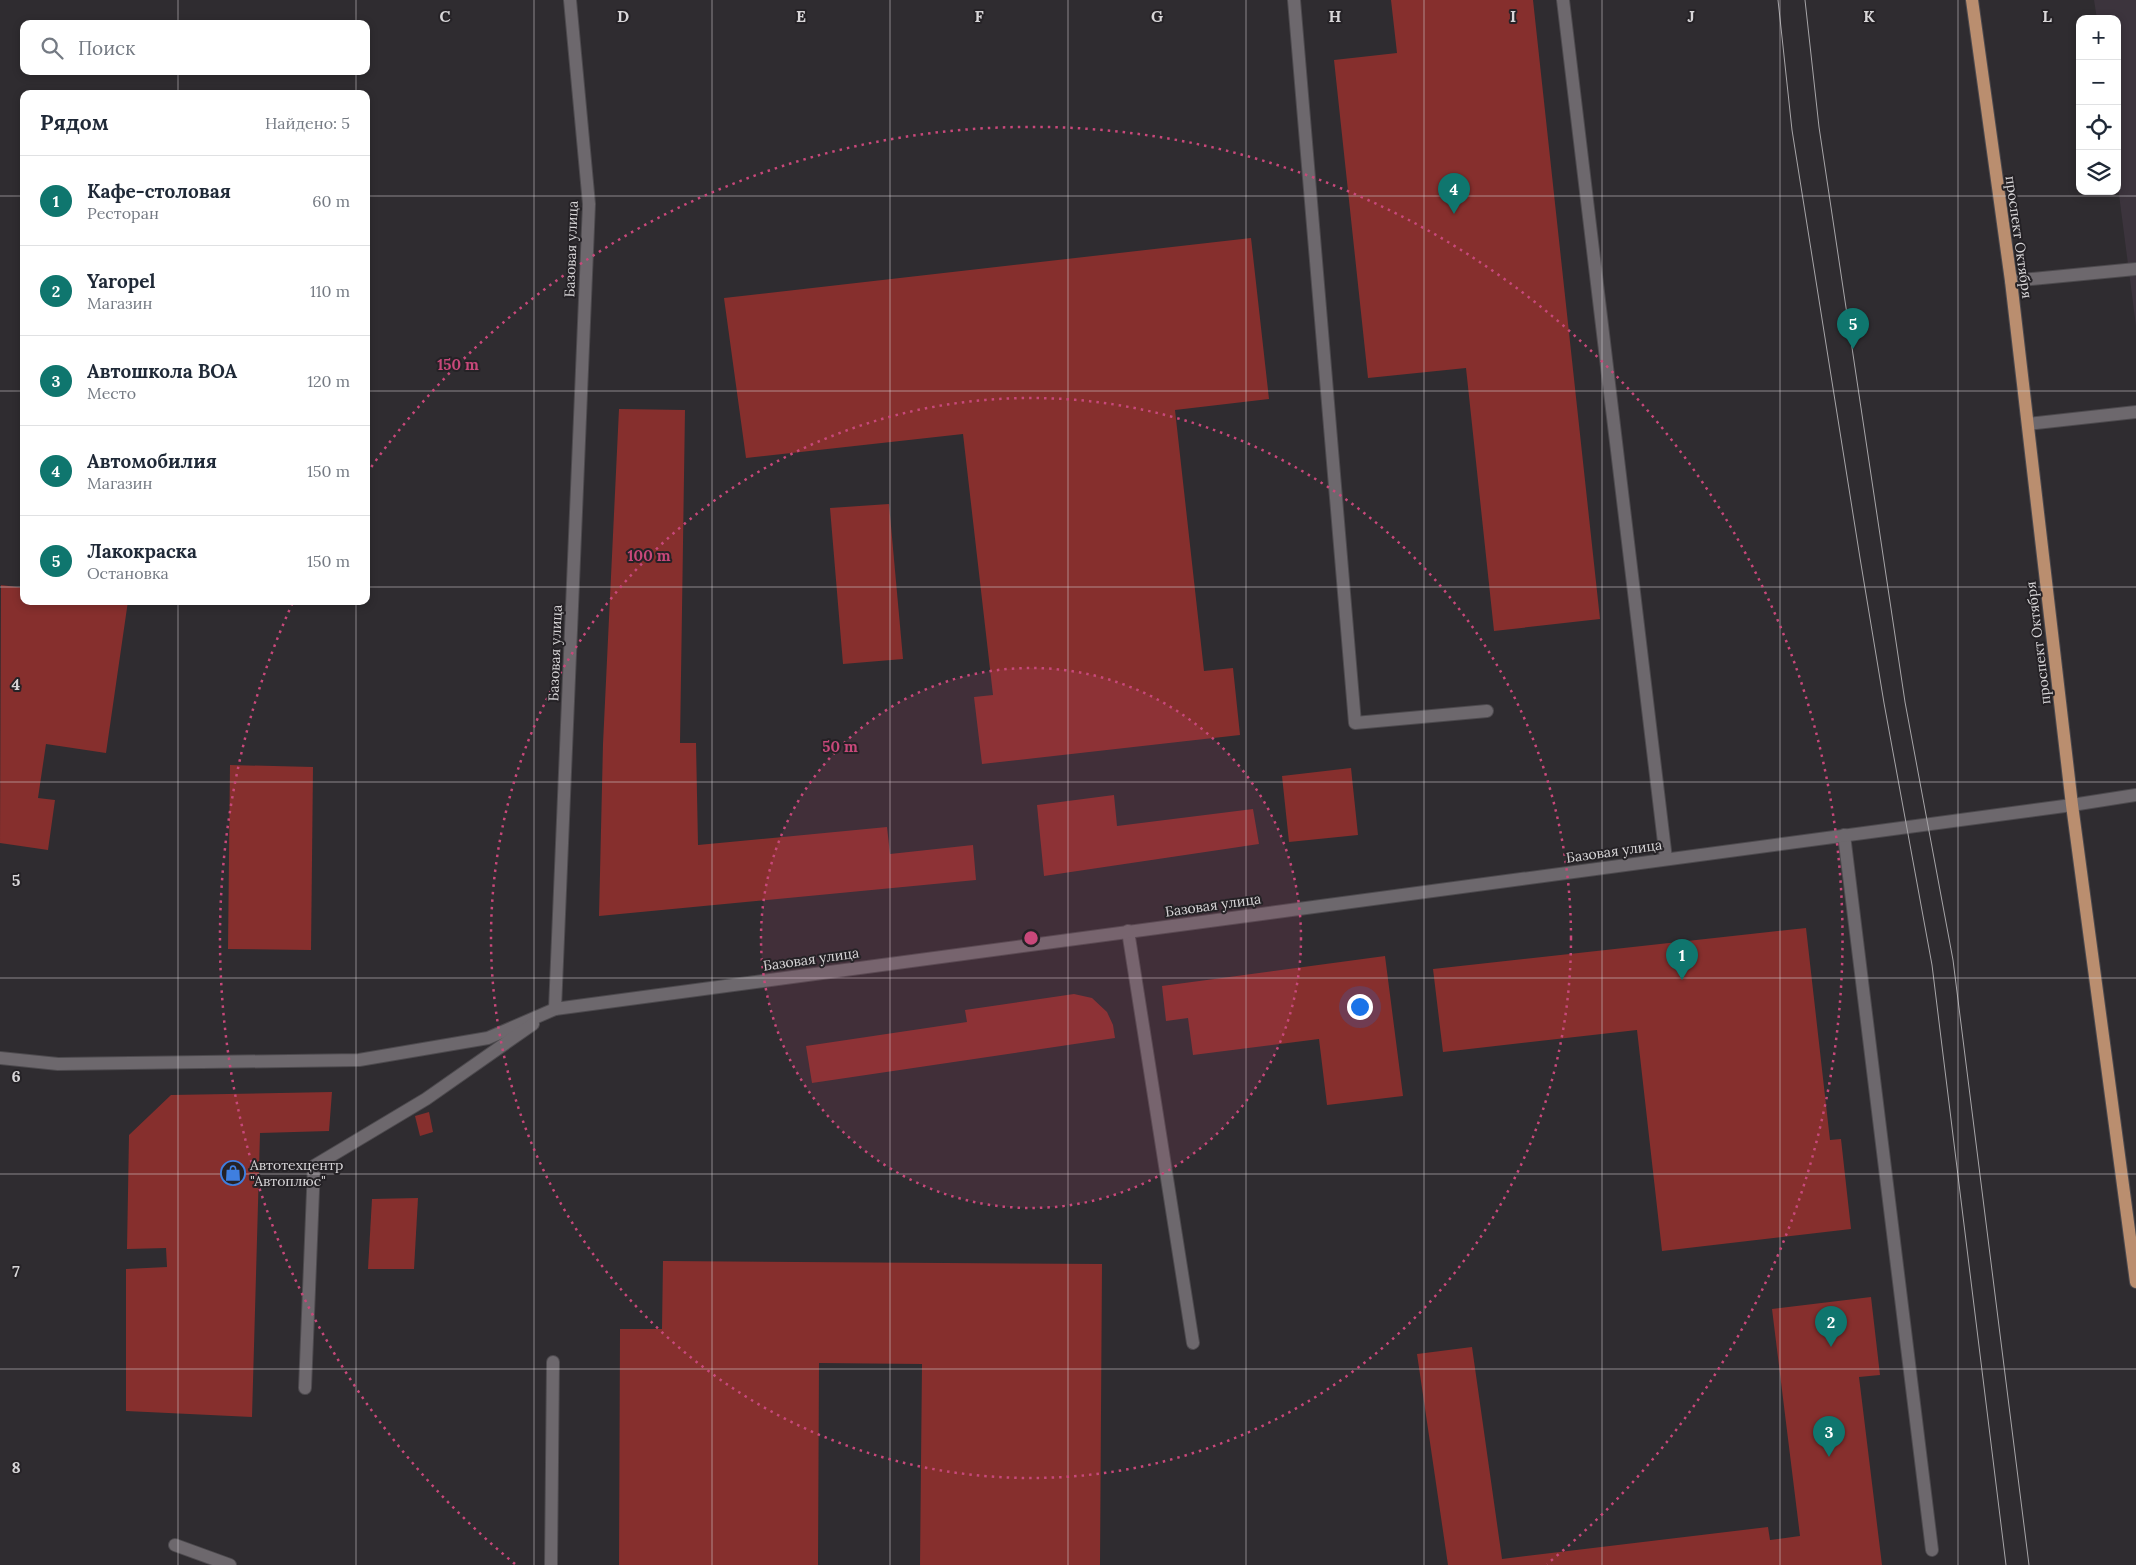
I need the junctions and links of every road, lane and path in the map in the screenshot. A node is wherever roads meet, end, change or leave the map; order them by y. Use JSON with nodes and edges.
{"nodes":[{"id":1,"x":570,"y":0,"type":"edge"},
{"id":2,"x":1294,"y":0,"type":"edge"},
{"id":3,"x":1563,"y":0,"type":"edge"},
{"id":4,"x":1972,"y":0,"type":"edge"},
{"id":5,"x":2136,"y":269,"type":"edge"},
{"id":6,"x":2011,"y":282,"type":"junction"},
{"id":7,"x":2136,"y":412,"type":"edge"},
{"id":8,"x":2028,"y":424,"type":"junction"},
{"id":9,"x":1487,"y":711,"type":"dead end"},
{"id":10,"x":2136,"y":796,"type":"edge"},
{"id":11,"x":2072,"y":805,"type":"junction"},
{"id":12,"x":1844,"y":835,"type":"junction"},
{"id":13,"x":1666,"y":859,"type":"junction"},
{"id":14,"x":1128,"y":932,"type":"junction"},
{"id":15,"x":556,"y":1008,"type":"junction"},
{"id":16,"x":0,"y":1058,"type":"edge"},
{"id":17,"x":2136,"y":1282,"type":"edge"},
{"id":18,"x":1193,"y":1343,"type":"dead end"},
{"id":19,"x":553,"y":1362,"type":"dead end"},
{"id":20,"x":306,"y":1388,"type":"dead end"},
{"id":21,"x":175,"y":1545,"type":"dead end"},
{"id":22,"x":1932,"y":1550,"type":"dead end"},
{"id":23,"x":230,"y":1565,"type":"edge"},
{"id":24,"x":550,"y":1565,"type":"edge"}],
"edges":[{"from":1,"to":15,"type":"street","name":"Базовая улица"},
{"from":2,"to":9,"type":"street"},
{"from":3,"to":13,"type":"street"},
{"from":4,"to":6,"type":"main road","name":"проспект Октября"},
{"from":5,"to":6,"type":"street"},
{"from":6,"to":8,"type":"main road","name":"проспект Октября"},
{"from":7,"to":8,"type":"street"},
{"from":8,"to":11,"type":"main road","name":"проспект Октября"},
{"from":10,"to":11,"type":"street","name":"Базовая улица"},
{"from":11,"to":12,"type":"street","name":"Базовая улица"},
{"from":11,"to":17,"type":"main road","name":"проспект Октября"},
{"from":12,"to":13,"type":"street","name":"Базовая улица"},
{"from":12,"to":22,"type":"street"},
{"from":13,"to":14,"type":"street","name":"Базовая улица"},
{"from":14,"to":15,"type":"street","name":"Базовая улица"},
{"from":14,"to":18,"type":"street"},
{"from":15,"to":16,"type":"street"},
{"from":15,"to":20,"type":"street"},
{"from":19,"to":24,"type":"street"},
{"from":21,"to":23,"type":"street"}]}
